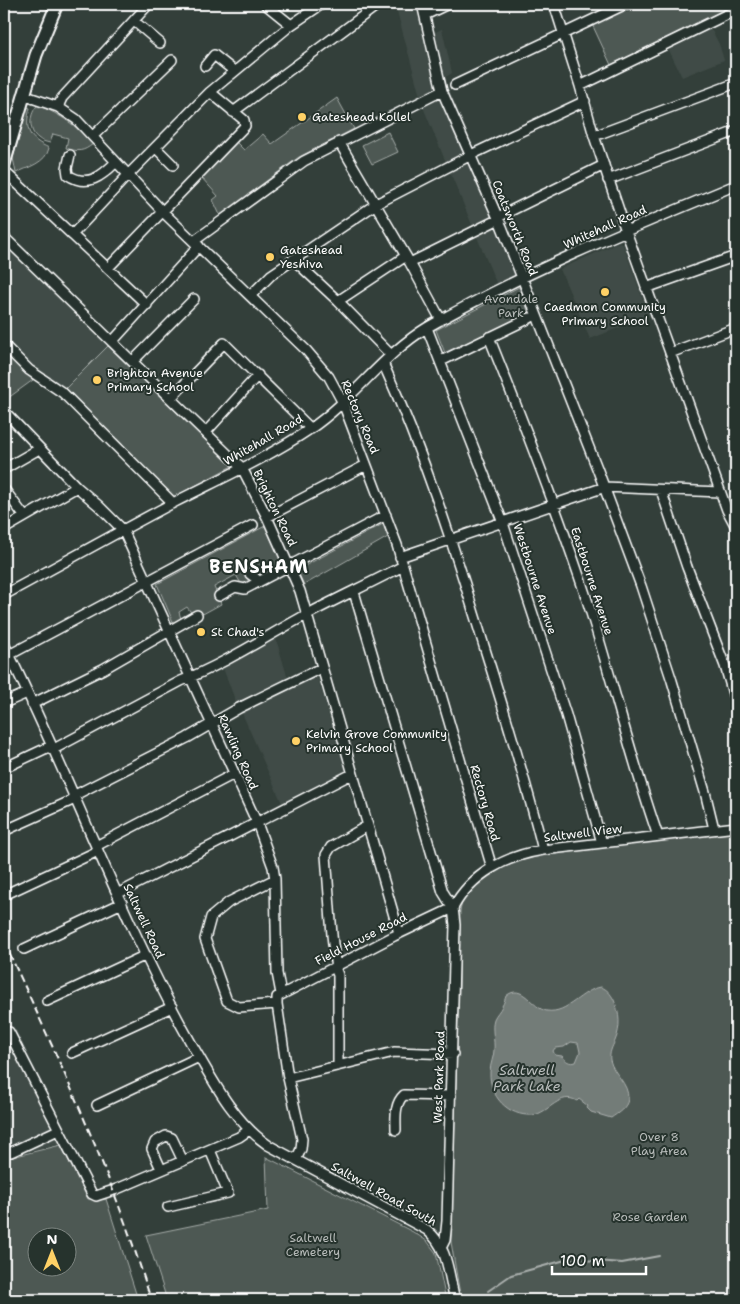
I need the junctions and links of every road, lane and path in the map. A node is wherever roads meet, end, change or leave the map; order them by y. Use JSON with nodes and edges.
{"nodes":[{"id":1,"x":57,"y":4,"type":"edge"},
{"id":2,"x":149,"y":4,"type":"edge"},
{"id":3,"x":267,"y":4,"type":"edge"},
{"id":4,"x":322,"y":4,"type":"edge"},
{"id":5,"x":380,"y":4,"type":"edge"},
{"id":6,"x":422,"y":4,"type":"edge"},
{"id":7,"x":448,"y":4,"type":"edge"},
{"id":8,"x":554,"y":4,"type":"edge"},
{"id":9,"x":626,"y":4,"type":"edge"},
{"id":10,"x":736,"y":10,"type":"edge"},
{"id":11,"x":425,"y":15,"type":"junction"},
{"id":12,"x":134,"y":21,"type":"junction"},
{"id":13,"x":291,"y":25,"type":"junction"},
{"id":14,"x":562,"y":34,"type":"junction"},
{"id":15,"x":160,"y":43,"type":"dead end"},
{"id":16,"x":172,"y":60,"type":"dead end"},
{"id":17,"x":205,"y":66,"type":"dead end"},
{"id":18,"x":234,"y":71,"type":"junction"},
{"id":19,"x":736,"y":83,"type":"edge"},
{"id":20,"x":455,"y":85,"type":"dead end"},
{"id":21,"x":580,"y":86,"type":"junction"},
{"id":22,"x":210,"y":92,"type":"junction"},
{"id":23,"x":442,"y":92,"type":"junction"},
{"id":24,"x":23,"y":95,"type":"junction"},
{"id":25,"x":584,"y":101,"type":"junction"},
{"id":26,"x":58,"y":107,"type":"junction"},
{"id":27,"x":233,"y":112,"type":"junction"},
{"id":28,"x":736,"y":131,"type":"edge"},
{"id":29,"x":93,"y":136,"type":"junction"},
{"id":30,"x":594,"y":136,"type":"junction"},
{"id":31,"x":339,"y":142,"type":"junction"},
{"id":32,"x":156,"y":148,"type":"junction"},
{"id":33,"x":70,"y":155,"type":"dead end"},
{"id":34,"x":471,"y":156,"type":"junction"},
{"id":35,"x":116,"y":162,"type":"junction"},
{"id":36,"x":4,"y":164,"type":"edge"},
{"id":37,"x":173,"y":164,"type":"dead end"},
{"id":38,"x":604,"y":166,"type":"junction"},
{"id":39,"x":4,"y":171,"type":"edge"},
{"id":40,"x":128,"y":175,"type":"junction"},
{"id":41,"x":608,"y":180,"type":"junction"},
{"id":42,"x":736,"y":185,"type":"edge"},
{"id":43,"x":376,"y":204,"type":"junction"},
{"id":44,"x":162,"y":212,"type":"junction"},
{"id":45,"x":498,"y":218,"type":"junction"},
{"id":46,"x":626,"y":231,"type":"junction"},
{"id":47,"x":72,"y":235,"type":"junction"},
{"id":48,"x":4,"y":237,"type":"edge"},
{"id":49,"x":196,"y":244,"type":"junction"},
{"id":50,"x":736,"y":256,"type":"edge"},
{"id":51,"x":293,"y":259,"type":"junction"},
{"id":52,"x":408,"y":259,"type":"junction"},
{"id":53,"x":108,"y":268,"type":"junction"},
{"id":54,"x":522,"y":278,"type":"junction"},
{"id":55,"x":646,"y":288,"type":"junction"},
{"id":56,"x":250,"y":296,"type":"junction"},
{"id":57,"x":194,"y":299,"type":"dead end"},
{"id":58,"x":338,"y":301,"type":"junction"},
{"id":59,"x":147,"y":305,"type":"junction"},
{"id":60,"x":530,"y":318,"type":"dead end"},
{"id":61,"x":441,"y":320,"type":"junction"},
{"id":62,"x":427,"y":328,"type":"junction"},
{"id":63,"x":736,"y":328,"type":"edge"},
{"id":64,"x":489,"y":337,"type":"junction"},
{"id":65,"x":112,"y":342,"type":"junction"},
{"id":66,"x":4,"y":345,"type":"edge"},
{"id":67,"x":670,"y":353,"type":"junction"},
{"id":68,"x":391,"y":356,"type":"junction"},
{"id":69,"x":133,"y":361,"type":"junction"},
{"id":70,"x":441,"y":361,"type":"junction"},
{"id":71,"x":383,"y":363,"type":"junction"},
{"id":72,"x":258,"y":375,"type":"junction"},
{"id":73,"x":172,"y":398,"type":"junction"},
{"id":74,"x":343,"y":403,"type":"junction"},
{"id":75,"x":4,"y":411,"type":"edge"},
{"id":76,"x":311,"y":429,"type":"junction"},
{"id":77,"x":206,"y":432,"type":"junction"},
{"id":78,"x":39,"y":449,"type":"junction"},
{"id":79,"x":366,"y":465,"type":"junction"},
{"id":80,"x":242,"y":468,"type":"junction"},
{"id":81,"x":4,"y":470,"type":"edge"},
{"id":82,"x":77,"y":487,"type":"junction"},
{"id":83,"x":605,"y":487,"type":"junction"},
{"id":84,"x":4,"y":489,"type":"edge"},
{"id":85,"x":661,"y":490,"type":"junction"},
{"id":86,"x":720,"y":492,"type":"junction"},
{"id":87,"x":173,"y":503,"type":"junction"},
{"id":88,"x":554,"y":505,"type":"junction"},
{"id":89,"x":386,"y":515,"type":"junction"},
{"id":90,"x":267,"y":517,"type":"junction"},
{"id":91,"x":25,"y":518,"type":"junction"},
{"id":92,"x":503,"y":523,"type":"junction"},
{"id":93,"x":253,"y":525,"type":"dead end"},
{"id":94,"x":736,"y":527,"type":"edge"},
{"id":95,"x":4,"y":529,"type":"edge"},
{"id":96,"x":123,"y":530,"type":"junction"},
{"id":97,"x":452,"y":540,"type":"junction"},
{"id":98,"x":401,"y":562,"type":"junction"},
{"id":99,"x":289,"y":566,"type":"junction"},
{"id":100,"x":250,"y":574,"type":"dead end"},
{"id":101,"x":259,"y":581,"type":"junction"},
{"id":102,"x":146,"y":582,"type":"junction"},
{"id":103,"x":354,"y":592,"type":"junction"},
{"id":104,"x":4,"y":595,"type":"edge"},
{"id":105,"x":219,"y":596,"type":"dead end"},
{"id":106,"x":190,"y":615,"type":"dead end"},
{"id":107,"x":306,"y":615,"type":"junction"},
{"id":108,"x":168,"y":632,"type":"junction"},
{"id":109,"x":4,"y":644,"type":"edge"},
{"id":110,"x":9,"y":656,"type":"junction"},
{"id":111,"x":321,"y":668,"type":"junction"},
{"id":112,"x":191,"y":677,"type":"junction"},
{"id":113,"x":27,"y":693,"type":"junction"},
{"id":114,"x":4,"y":703,"type":"edge"},
{"id":115,"x":32,"y":704,"type":"junction"},
{"id":116,"x":736,"y":704,"type":"edge"},
{"id":117,"x":212,"y":725,"type":"junction"},
{"id":118,"x":52,"y":748,"type":"junction"},
{"id":119,"x":4,"y":768,"type":"edge"},
{"id":120,"x":234,"y":774,"type":"junction"},
{"id":121,"x":352,"y":774,"type":"junction"},
{"id":122,"x":74,"y":798,"type":"junction"},
{"id":123,"x":257,"y":823,"type":"junction"},
{"id":124,"x":367,"y":826,"type":"junction"},
{"id":125,"x":736,"y":827,"type":"edge"},
{"id":126,"x":714,"y":830,"type":"junction"},
{"id":127,"x":4,"y":831,"type":"edge"},
{"id":128,"x":658,"y":836,"type":"junction"},
{"id":129,"x":602,"y":843,"type":"junction"},
{"id":130,"x":97,"y":848,"type":"junction"},
{"id":131,"x":543,"y":850,"type":"junction"},
{"id":132,"x":492,"y":868,"type":"junction"},
{"id":133,"x":275,"y":879,"type":"junction"},
{"id":134,"x":117,"y":894,"type":"junction"},
{"id":135,"x":4,"y":895,"type":"edge"},
{"id":136,"x":122,"y":903,"type":"junction"},
{"id":137,"x":453,"y":908,"type":"junction"},
{"id":138,"x":399,"y":934,"type":"junction"},
{"id":139,"x":24,"y":949,"type":"dead end"},
{"id":140,"x":146,"y":955,"type":"junction"},
{"id":141,"x":336,"y":966,"type":"junction"},
{"id":142,"x":281,"y":994,"type":"junction"},
{"id":143,"x":47,"y":1001,"type":"dead end"},
{"id":144,"x":277,"y":1004,"type":"junction"},
{"id":145,"x":172,"y":1007,"type":"junction"},
{"id":146,"x":9,"y":1032,"type":"dead end"},
{"id":147,"x":72,"y":1053,"type":"dead end"},
{"id":148,"x":453,"y":1054,"type":"junction"},
{"id":149,"x":199,"y":1057,"type":"junction"},
{"id":150,"x":338,"y":1066,"type":"junction"},
{"id":151,"x":288,"y":1078,"type":"junction"},
{"id":152,"x":451,"y":1096,"type":"junction"},
{"id":153,"x":97,"y":1105,"type":"dead end"},
{"id":154,"x":58,"y":1130,"type":"junction"},
{"id":155,"x":249,"y":1130,"type":"junction"},
{"id":156,"x":396,"y":1130,"type":"dead end"},
{"id":157,"x":210,"y":1150,"type":"junction"},
{"id":158,"x":4,"y":1152,"type":"edge"},
{"id":159,"x":183,"y":1160,"type":"junction"},
{"id":160,"x":296,"y":1160,"type":"junction"},
{"id":161,"x":313,"y":1169,"type":"joint"},
{"id":162,"x":161,"y":1170,"type":"junction"},
{"id":163,"x":168,"y":1207,"type":"dead end"},
{"id":164,"x":447,"y":1221,"type":"junction"},
{"id":165,"x":427,"y":1230,"type":"junction"},
{"id":166,"x":442,"y":1246,"type":"junction"},
{"id":167,"x":455,"y":1300,"type":"edge"}],
"edges":[{"from":1,"to":24,"type":"main road"},
{"from":2,"to":12,"type":"street"},
{"from":3,"to":13,"type":"street"},
{"from":4,"to":13,"type":"street"},
{"from":5,"to":27,"type":"street"},
{"from":6,"to":11,"type":"street","name":"Coatsworth Road"},
{"from":7,"to":11,"type":"street"},
{"from":8,"to":14,"type":"street"},
{"from":9,"to":14,"type":"street"},
{"from":10,"to":21,"type":"street"},
{"from":11,"to":23,"type":"street","name":"Coatsworth Road"},
{"from":12,"to":15,"type":"street"},
{"from":12,"to":26,"type":"street"},
{"from":13,"to":18,"type":"street"},
{"from":14,"to":20,"type":"street"},
{"from":14,"to":21,"type":"street"},
{"from":16,"to":29,"type":"street"},
{"from":17,"to":18,"type":"street"},
{"from":18,"to":22,"type":"street"},
{"from":19,"to":30,"type":"street"},
{"from":21,"to":25,"type":"street"},
{"from":22,"to":27,"type":"street"},
{"from":22,"to":32,"type":"street"},
{"from":23,"to":31,"type":"street"},
{"from":23,"to":34,"type":"street","name":"Coatsworth Road"},
{"from":24,"to":26,"type":"street","name":"Rectory Road"},
{"from":24,"to":36,"type":"main road"},
{"from":25,"to":30,"type":"street"},
{"from":25,"to":34,"type":"street"},
{"from":26,"to":29,"type":"street","name":"Rectory Road"},
{"from":27,"to":44,"type":"street"},
{"from":28,"to":41,"type":"street"},
{"from":29,"to":35,"type":"street","name":"Rectory Road"},
{"from":30,"to":38,"type":"street"},
{"from":31,"to":43,"type":"street"},
{"from":31,"to":49,"type":"street"},
{"from":32,"to":37,"type":"street"},
{"from":32,"to":40,"type":"street"},
{"from":33,"to":35,"type":"street"},
{"from":34,"to":43,"type":"street"},
{"from":34,"to":45,"type":"street","name":"Coatsworth Road"},
{"from":35,"to":40,"type":"street","name":"Rectory Road"},
{"from":38,"to":41,"type":"street"},
{"from":38,"to":45,"type":"street"},
{"from":39,"to":47,"type":"street"},
{"from":40,"to":44,"type":"street","name":"Rectory Road"},
{"from":40,"to":47,"type":"street"},
{"from":41,"to":46,"type":"street"},
{"from":42,"to":46,"type":"street","name":"Whitehall Road"},
{"from":43,"to":51,"type":"street"},
{"from":43,"to":52,"type":"street"},
{"from":44,"to":49,"type":"street","name":"Rectory Road"},
{"from":44,"to":53,"type":"street"},
{"from":45,"to":52,"type":"street"},
{"from":45,"to":54,"type":"street","name":"Coatsworth Road"},
{"from":46,"to":54,"type":"street","name":"Whitehall Road"},
{"from":46,"to":55,"type":"street"},
{"from":47,"to":53,"type":"street"},
{"from":48,"to":65,"type":"street","name":"Brighton Road"},
{"from":49,"to":56,"type":"street","name":"Rectory Road"},
{"from":49,"to":59,"type":"street"},
{"from":50,"to":55,"type":"street"},
{"from":51,"to":56,"type":"street"},
{"from":51,"to":58,"type":"street"},
{"from":52,"to":58,"type":"street"},
{"from":52,"to":61,"type":"street"},
{"from":53,"to":59,"type":"street"},
{"from":54,"to":61,"type":"street","name":"Whitehall Road"},
{"from":54,"to":83,"type":"street","name":"Coatsworth Road"},
{"from":55,"to":67,"type":"street"},
{"from":56,"to":74,"type":"street","name":"Rectory Road"},
{"from":57,"to":69,"type":"street"},
{"from":58,"to":68,"type":"street"},
{"from":59,"to":65,"type":"street"},
{"from":60,"to":64,"type":"street"},
{"from":61,"to":62,"type":"street","name":"Whitehall Road"},
{"from":62,"to":68,"type":"street","name":"Whitehall Road"},
{"from":62,"to":70,"type":"street","name":"Westbourne Avenue"},
{"from":63,"to":67,"type":"street"},
{"from":64,"to":70,"type":"street"},
{"from":64,"to":88,"type":"street","name":"Eastbourne Avenue"},
{"from":65,"to":69,"type":"street","name":"Brighton Road"},
{"from":66,"to":87,"type":"street"},
{"from":67,"to":86,"type":"street"},
{"from":68,"to":71,"type":"street","name":"Whitehall Road"},
{"from":69,"to":73,"type":"street","name":"Brighton Road"},
{"from":70,"to":92,"type":"street","name":"Westbourne Avenue"},
{"from":71,"to":74,"type":"street","name":"Whitehall Road"},
{"from":71,"to":97,"type":"street"},
{"from":72,"to":73,"type":"street"},
{"from":72,"to":76,"type":"street"},
{"from":72,"to":77,"type":"street"},
{"from":73,"to":77,"type":"street","name":"Brighton Road"},
{"from":74,"to":76,"type":"street","name":"Whitehall Road"},
{"from":74,"to":79,"type":"street","name":"Rectory Road"},
{"from":75,"to":78,"type":"street","name":"Rawling Road"},
{"from":76,"to":80,"type":"street","name":"Whitehall Road"},
{"from":77,"to":80,"type":"street","name":"Brighton Road"},
{"from":78,"to":81,"type":"street"},
{"from":78,"to":82,"type":"street","name":"Rawling Road"},
{"from":79,"to":89,"type":"street","name":"Rectory Road"},
{"from":79,"to":90,"type":"street"},
{"from":80,"to":87,"type":"street","name":"Whitehall Road"},
{"from":80,"to":90,"type":"street","name":"Brighton Road"},
{"from":82,"to":91,"type":"street"},
{"from":82,"to":96,"type":"street","name":"Rawling Road"},
{"from":83,"to":85,"type":"street"},
{"from":83,"to":88,"type":"street"},
{"from":83,"to":126,"type":"street","name":"Coatsworth Road"},
{"from":84,"to":91,"type":"street"},
{"from":85,"to":86,"type":"street"},
{"from":85,"to":116,"type":"street"},
{"from":86,"to":94,"type":"street"},
{"from":87,"to":96,"type":"street","name":"Whitehall Road"},
{"from":88,"to":92,"type":"street"},
{"from":88,"to":128,"type":"street","name":"Eastbourne Avenue"},
{"from":89,"to":98,"type":"street","name":"Rectory Road"},
{"from":89,"to":99,"type":"street"},
{"from":90,"to":99,"type":"street","name":"Brighton Road"},
{"from":91,"to":95,"type":"street"},
{"from":92,"to":97,"type":"street"},
{"from":92,"to":129,"type":"street","name":"Westbourne Avenue"},
{"from":93,"to":102,"type":"street"},
{"from":96,"to":102,"type":"street","name":"Rawling Road"},
{"from":96,"to":104,"type":"street","name":"Whitehall Road"},
{"from":97,"to":98,"type":"street"},
{"from":97,"to":131,"type":"street"},
{"from":98,"to":103,"type":"street"},
{"from":98,"to":132,"type":"street","name":"Rectory Road"},
{"from":99,"to":101,"type":"street"},
{"from":99,"to":107,"type":"street","name":"Brighton Road"},
{"from":100,"to":101,"type":"street"},
{"from":101,"to":105,"type":"street"},
{"from":102,"to":108,"type":"street","name":"Rawling Road"},
{"from":102,"to":110,"type":"street"},
{"from":103,"to":107,"type":"street"},
{"from":103,"to":137,"type":"street"},
{"from":106,"to":108,"type":"street"},
{"from":107,"to":111,"type":"street","name":"Brighton Road"},
{"from":107,"to":112,"type":"street"},
{"from":108,"to":112,"type":"street","name":"Rawling Road"},
{"from":108,"to":115,"type":"street"},
{"from":109,"to":110,"type":"street","name":"Saltwell Road"},
{"from":110,"to":113,"type":"street","name":"Saltwell Road"},
{"from":111,"to":117,"type":"street"},
{"from":111,"to":121,"type":"street","name":"Brighton Road"},
{"from":112,"to":117,"type":"street","name":"Rawling Road"},
{"from":112,"to":118,"type":"street"},
{"from":113,"to":114,"type":"street"},
{"from":113,"to":115,"type":"street","name":"Saltwell Road"},
{"from":115,"to":118,"type":"street","name":"Saltwell Road"},
{"from":117,"to":120,"type":"street","name":"Rawling Road"},
{"from":117,"to":122,"type":"street"},
{"from":118,"to":119,"type":"street"},
{"from":118,"to":122,"type":"street","name":"Saltwell Road"},
{"from":120,"to":123,"type":"street","name":"Rawling Road"},
{"from":120,"to":130,"type":"street"},
{"from":121,"to":123,"type":"street"},
{"from":121,"to":124,"type":"street","name":"Brighton Road"},
{"from":122,"to":127,"type":"street"},
{"from":122,"to":130,"type":"street","name":"Saltwell Road"},
{"from":123,"to":133,"type":"street","name":"Rawling Road"},
{"from":123,"to":134,"type":"street"},
{"from":124,"to":138,"type":"street","name":"Brighton Road"},
{"from":124,"to":141,"type":"street"},
{"from":125,"to":126,"type":"street","name":"Saltwell View"},
{"from":126,"to":128,"type":"street","name":"Saltwell View"},
{"from":128,"to":129,"type":"street","name":"Saltwell View"},
{"from":129,"to":131,"type":"street","name":"Saltwell View"},
{"from":130,"to":134,"type":"street","name":"Saltwell Road"},
{"from":130,"to":135,"type":"street"},
{"from":131,"to":132,"type":"street","name":"Saltwell View"},
{"from":132,"to":137,"type":"street","name":"Saltwell View"},
{"from":133,"to":142,"type":"street","name":"Rawling Road"},
{"from":133,"to":144,"type":"street"},
{"from":134,"to":136,"type":"street","name":"Saltwell Road"},
{"from":136,"to":139,"type":"street"},
{"from":136,"to":140,"type":"street","name":"Saltwell Road"},
{"from":137,"to":138,"type":"street","name":"Field House Road"},
{"from":137,"to":148,"type":"street","name":"West Park Road"},
{"from":138,"to":141,"type":"street","name":"Field House Road"},
{"from":140,"to":143,"type":"street"},
{"from":140,"to":145,"type":"street","name":"Saltwell Road"},
{"from":141,"to":142,"type":"street","name":"Field House Road"},
{"from":141,"to":150,"type":"street"},
{"from":142,"to":144,"type":"street"},
{"from":144,"to":151,"type":"street"},
{"from":145,"to":147,"type":"street"},
{"from":145,"to":149,"type":"street","name":"Saltwell Road"},
{"from":146,"to":154,"type":"street"},
{"from":148,"to":150,"type":"street"},
{"from":148,"to":152,"type":"street","name":"West Park Road"},
{"from":149,"to":153,"type":"street"},
{"from":149,"to":155,"type":"street","name":"Saltwell Road"},
{"from":150,"to":151,"type":"street"},
{"from":151,"to":160,"type":"street"},
{"from":152,"to":156,"type":"street"},
{"from":152,"to":164,"type":"street","name":"West Park Road"},
{"from":154,"to":158,"type":"street"},
{"from":154,"to":162,"type":"street"},
{"from":155,"to":157,"type":"street"},
{"from":155,"to":160,"type":"street","name":"Saltwell Road"},
{"from":157,"to":159,"type":"street"},
{"from":157,"to":163,"type":"street"},
{"from":159,"to":162,"type":"street"},
{"from":159,"to":162,"type":"street"},
{"from":160,"to":161,"type":"street","name":"Saltwell Road"},
{"from":161,"to":165,"type":"street","name":"Saltwell Road South"},
{"from":164,"to":165,"type":"street"},
{"from":164,"to":166,"type":"street","name":"West Park Road"},
{"from":165,"to":166,"type":"street","name":"Saltwell Road South"},
{"from":166,"to":167,"type":"street","name":"Saltwell Road South"}]}
